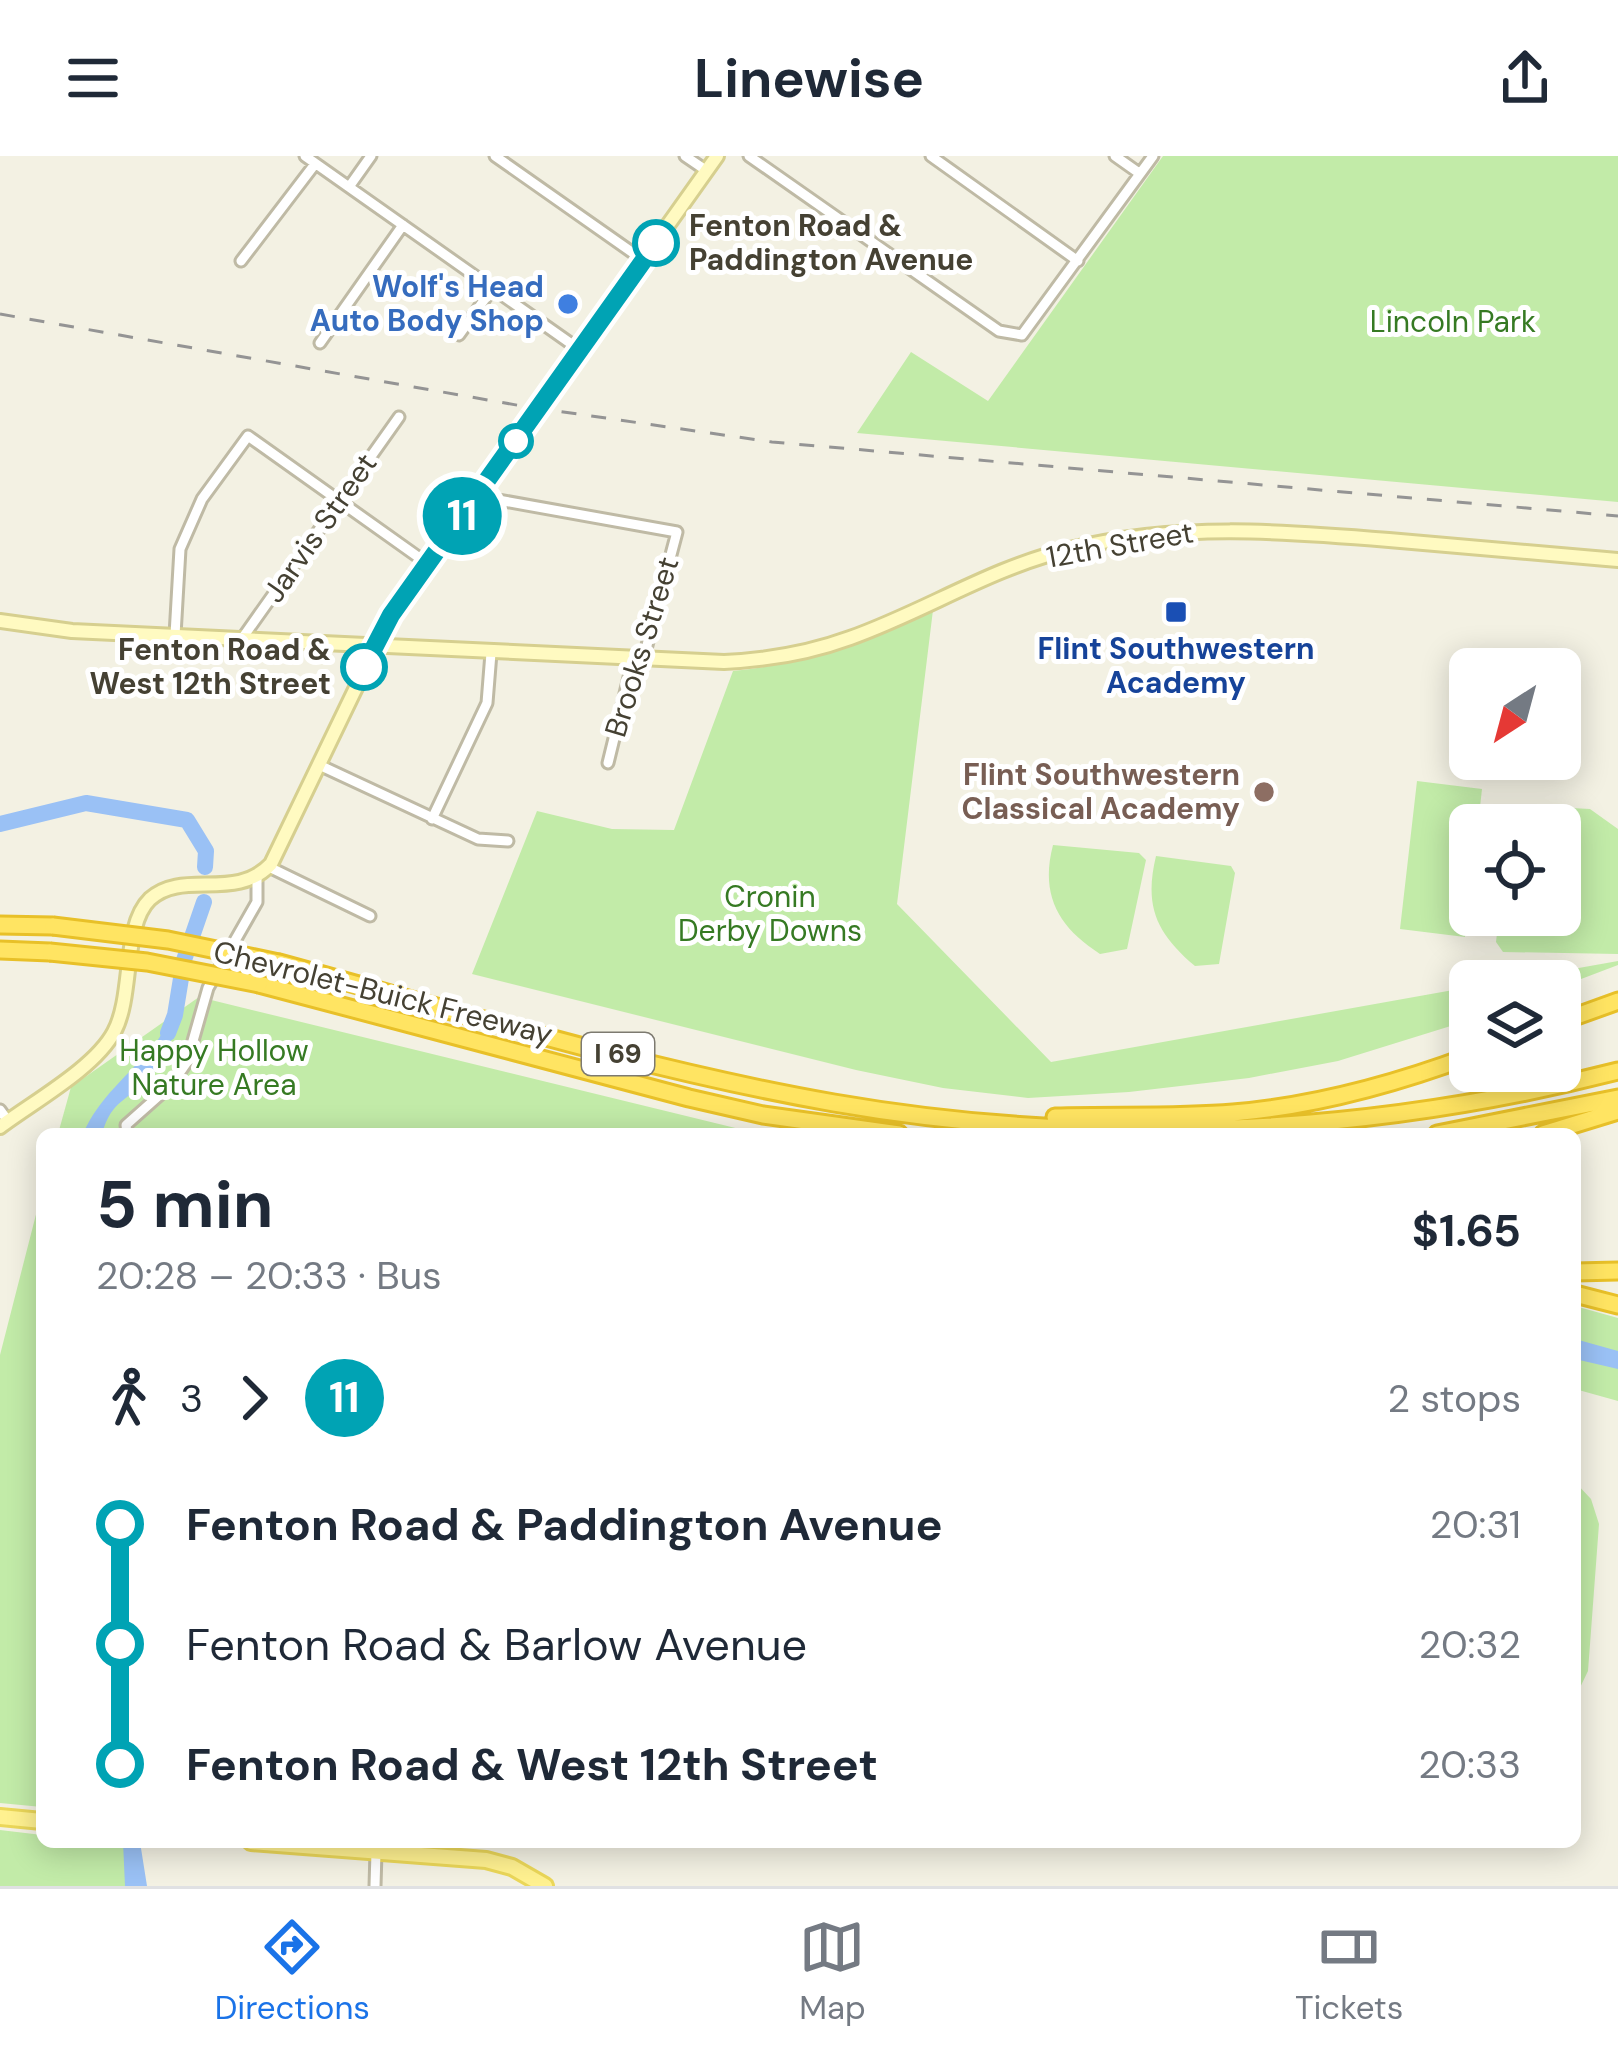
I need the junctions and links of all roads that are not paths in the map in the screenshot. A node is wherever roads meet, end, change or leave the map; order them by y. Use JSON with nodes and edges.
{"nodes":[{"id":1,"x":305,"y":156,"type":"edge"},
{"id":2,"x":371,"y":156,"type":"edge"},
{"id":3,"x":495,"y":156,"type":"edge"},
{"id":4,"x":685,"y":156,"type":"edge"},
{"id":5,"x":717,"y":156,"type":"edge"},
{"id":6,"x":749,"y":156,"type":"edge"},
{"id":7,"x":932,"y":156,"type":"edge"},
{"id":8,"x":1114,"y":156,"type":"edge"},
{"id":9,"x":1153,"y":156,"type":"edge"},
{"id":10,"x":315,"y":164,"type":"junction"},
{"id":11,"x":707,"y":171,"type":"junction"},
{"id":12,"x":1139,"y":173,"type":"junction"},
{"id":13,"x":349,"y":187,"type":"junction"},
{"id":14,"x":403,"y":225,"type":"junction"},
{"id":15,"x":643,"y":260,"type":"junction"},
{"id":16,"x":241,"y":261,"type":"dead end"},
{"id":17,"x":1078,"y":261,"type":"junction"},
{"id":18,"x":492,"y":289,"type":"junction"},
{"id":19,"x":459,"y":334,"type":"dead end"},
{"id":20,"x":320,"y":343,"type":"dead end"},
{"id":21,"x":580,"y":350,"type":"junction"},
{"id":22,"x":399,"y":416,"type":"dead end"},
{"id":23,"x":476,"y":496,"type":"junction"},
{"id":24,"x":339,"y":499,"type":"junction"},
{"id":25,"x":1618,"y":560,"type":"edge"},
{"id":26,"x":428,"y":564,"type":"junction"},
{"id":27,"x":0,"y":621,"type":"edge"},
{"id":28,"x":175,"y":635,"type":"junction"},
{"id":29,"x":241,"y":640,"type":"junction"},
{"id":30,"x":372,"y":648,"type":"junction"},
{"id":31,"x":490,"y":653,"type":"junction"},
{"id":32,"x":640,"y":659,"type":"junction"},
{"id":33,"x":608,"y":763,"type":"dead end"},
{"id":34,"x":320,"y":765,"type":"junction"},
{"id":35,"x":433,"y":819,"type":"junction"},
{"id":36,"x":508,"y":841,"type":"dead end"},
{"id":37,"x":263,"y":872,"type":"junction"},
{"id":38,"x":370,"y":916,"type":"dead end"},
{"id":39,"x":0,"y":925,"type":"edge"},
{"id":40,"x":0,"y":950,"type":"edge"},
{"id":41,"x":1618,"y":1001,"type":"edge"},
{"id":42,"x":1581,"y":1014,"type":"edge"},
{"id":43,"x":1449,"y":1064,"type":"edge"},
{"id":44,"x":1618,"y":1071,"type":"edge"},
{"id":45,"x":1618,"y":1098,"type":"edge"},
{"id":46,"x":1618,"y":1111,"type":"edge"},
{"id":47,"x":763,"y":1115,"type":"junction"},
{"id":48,"x":3,"y":1119,"type":"edge"},
{"id":49,"x":962,"y":1120,"type":"junction"},
{"id":50,"x":126,"y":1128,"type":"edge"},
{"id":51,"x":814,"y":1128,"type":"edge"},
{"id":52,"x":856,"y":1128,"type":"edge"},
{"id":53,"x":1085,"y":1128,"type":"edge"},
{"id":54,"x":1145,"y":1128,"type":"edge"},
{"id":55,"x":1467,"y":1128,"type":"edge"},
{"id":56,"x":1563,"y":1128,"type":"edge"},
{"id":57,"x":1618,"y":1271,"type":"edge"},
{"id":58,"x":1581,"y":1272,"type":"edge"},
{"id":59,"x":1581,"y":1295,"type":"edge"},
{"id":60,"x":1618,"y":1304,"type":"edge"},
{"id":61,"x":0,"y":1817,"type":"edge"},
{"id":62,"x":36,"y":1820,"type":"edge"},
{"id":63,"x":326,"y":1848,"type":"edge"},
{"id":64,"x":376,"y":1852,"type":"junction"},
{"id":65,"x":525,"y":1880,"type":"edge"},
{"id":66,"x":375,"y":1886,"type":"edge"},
{"id":67,"x":544,"y":1886,"type":"edge"}],
"edges":[{"from":1,"to":10,"type":"street"},
{"from":2,"to":13,"type":"street"},
{"from":3,"to":15,"type":"street"},
{"from":4,"to":11,"type":"street"},
{"from":5,"to":11,"type":"street"},
{"from":6,"to":17,"type":"street"},
{"from":7,"to":17,"type":"street"},
{"from":8,"to":12,"type":"street"},
{"from":9,"to":12,"type":"street"},
{"from":10,"to":13,"type":"street"},
{"from":10,"to":16,"type":"street"},
{"from":11,"to":15,"type":"street"},
{"from":12,"to":17,"type":"street"},
{"from":13,"to":14,"type":"street"},
{"from":14,"to":18,"type":"street"},
{"from":14,"to":20,"type":"street"},
{"from":15,"to":21,"type":"street"},
{"from":18,"to":19,"type":"street"},
{"from":18,"to":21,"type":"street"},
{"from":21,"to":23,"type":"street"},
{"from":22,"to":24,"type":"street","name":"Jarvis Street"},
{"from":23,"to":26,"type":"street"},
{"from":23,"to":32,"type":"street","name":"Brooks Street"},
{"from":24,"to":26,"type":"street"},
{"from":24,"to":28,"type":"street"},
{"from":24,"to":29,"type":"street","name":"Jarvis Street"},
{"from":25,"to":32,"type":"street","name":"12th Street"},
{"from":26,"to":30,"type":"street"},
{"from":27,"to":28,"type":"street","name":"12th Street"},
{"from":28,"to":29,"type":"street","name":"12th Street"},
{"from":29,"to":30,"type":"street","name":"12th Street"},
{"from":30,"to":31,"type":"street","name":"12th Street"},
{"from":30,"to":34,"type":"street"},
{"from":31,"to":32,"type":"street","name":"12th Street"},
{"from":31,"to":35,"type":"street"},
{"from":32,"to":33,"type":"street","name":"Brooks Street"},
{"from":34,"to":35,"type":"street"},
{"from":34,"to":37,"type":"street"},
{"from":35,"to":36,"type":"street"},
{"from":37,"to":38,"type":"street"},
{"from":37,"to":48,"type":"street"},
{"from":37,"to":50,"type":"street"},
{"from":39,"to":49,"type":"highway","name":"Chevrolet-Buick Freeway","number":"I 69","bridge":true},
{"from":40,"to":47,"type":"highway","name":"Chevrolet-Buick Freeway","number":"I 69","bridge":true},
{"from":41,"to":42,"type":"highway"},
{"from":43,"to":49,"type":"highway"},
{"from":44,"to":54,"type":"highway","name":"Chevrolet-Buick Freeway","number":"I 69"},
{"from":45,"to":55,"type":"highway"},
{"from":46,"to":56,"type":"highway"},
{"from":47,"to":51,"type":"highway"},
{"from":47,"to":52,"type":"highway","name":"Chevrolet-Buick Freeway","number":"I 69"},
{"from":49,"to":53,"type":"highway","name":"Chevrolet-Buick Freeway","number":"I 69"},
{"from":57,"to":58,"type":"highway"},
{"from":59,"to":60,"type":"highway"},
{"from":61,"to":62,"type":"main road"},
{"from":63,"to":64,"type":"main road"},
{"from":64,"to":65,"type":"main road"},
{"from":64,"to":66,"type":"street"},
{"from":65,"to":67,"type":"main road"}]}
